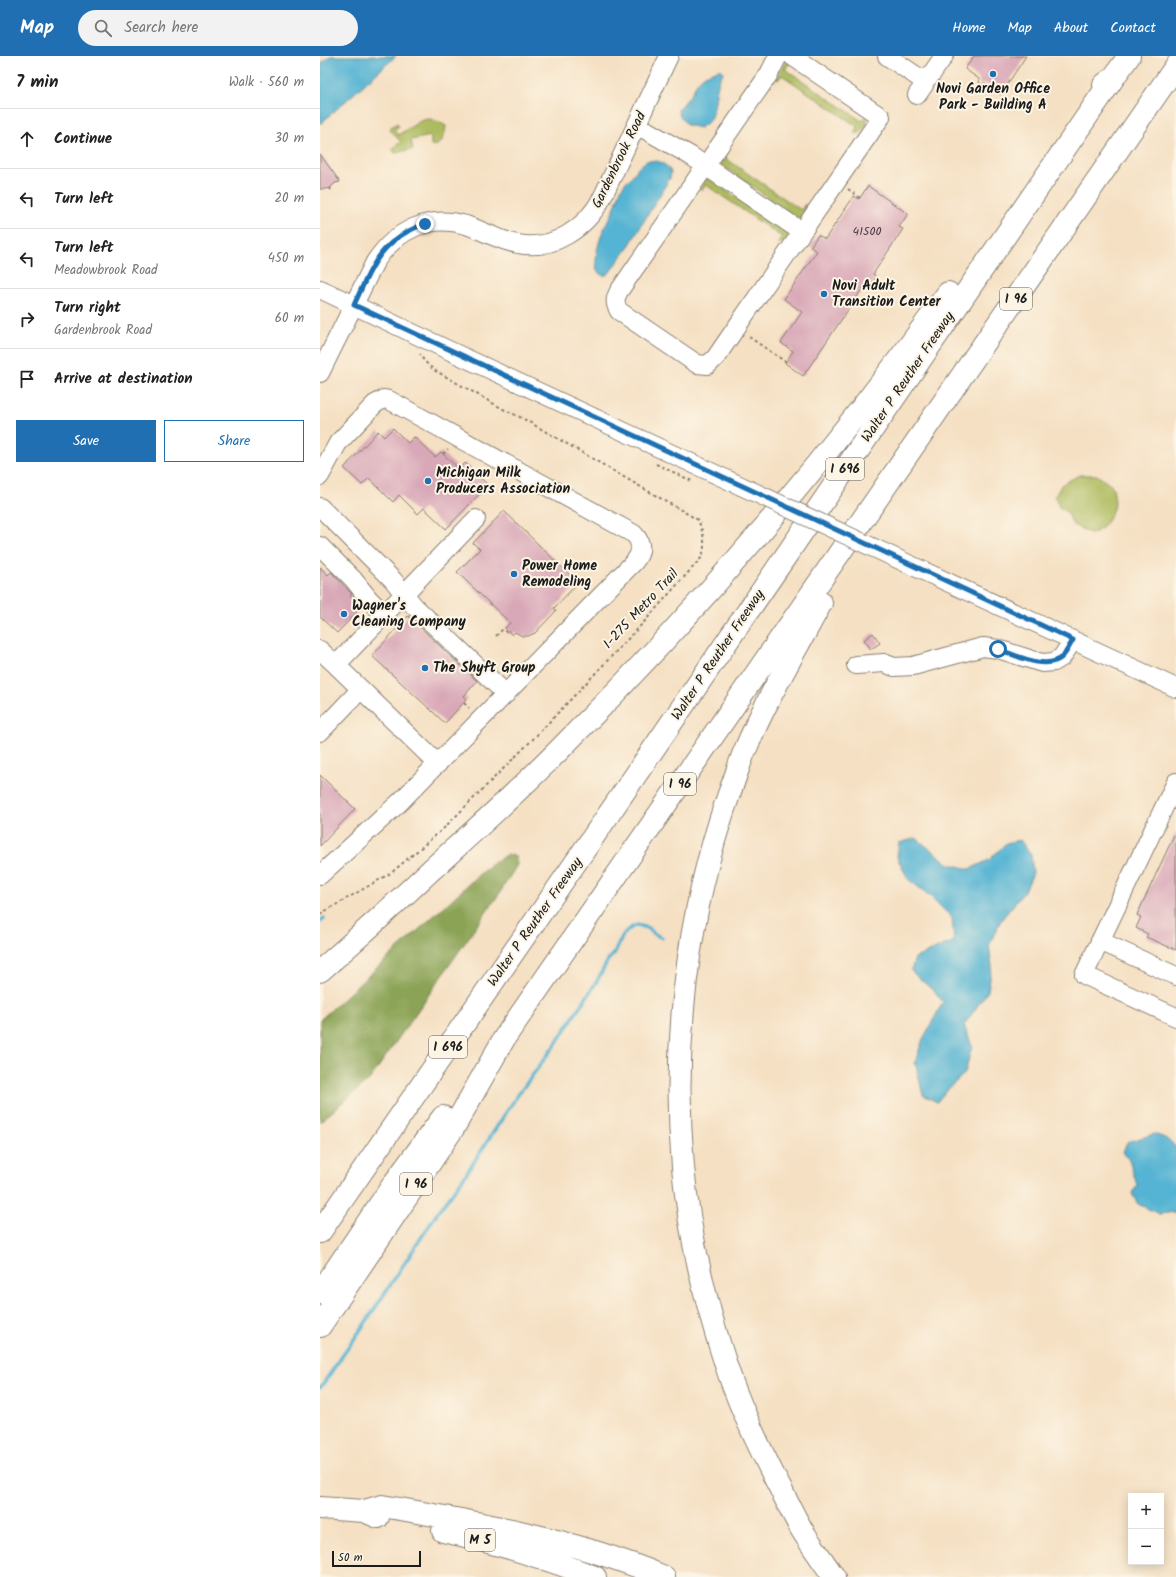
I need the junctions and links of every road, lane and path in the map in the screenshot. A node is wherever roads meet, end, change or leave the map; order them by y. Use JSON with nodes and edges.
{"nodes":[{"id":1,"x":669,"y":56,"type":"edge"},
{"id":2,"x":778,"y":56,"type":"edge"},
{"id":3,"x":792,"y":56,"type":"edge"},
{"id":4,"x":887,"y":56,"type":"edge"},
{"id":5,"x":944,"y":56,"type":"edge"},
{"id":6,"x":1129,"y":56,"type":"edge"},
{"id":7,"x":1176,"y":66,"type":"edge"},
{"id":8,"x":1114,"y":77,"type":"junction"},
{"id":9,"x":925,"y":79,"type":"junction"},
{"id":10,"x":917,"y":95,"type":"dead end"},
{"id":11,"x":637,"y":125,"type":"junction"},
{"id":12,"x":705,"y":165,"type":"junction"},
{"id":13,"x":844,"y":186,"type":"dead end"},
{"id":14,"x":860,"y":198,"type":"dead end"},
{"id":15,"x":802,"y":232,"type":"junction"},
{"id":16,"x":320,"y":289,"type":"edge"},
{"id":17,"x":354,"y":305,"type":"junction"},
{"id":18,"x":749,"y":336,"type":"dead end"},
{"id":19,"x":418,"y":351,"type":"dead end"},
{"id":20,"x":786,"y":362,"type":"dead end"},
{"id":21,"x":320,"y":373,"type":"edge"},
{"id":22,"x":448,"y":449,"type":"dead end"},
{"id":23,"x":443,"y":454,"type":"dead end"},
{"id":24,"x":320,"y":476,"type":"edge"},
{"id":25,"x":320,"y":507,"type":"edge"},
{"id":26,"x":476,"y":519,"type":"dead end"},
{"id":27,"x":856,"y":531,"type":"junction"},
{"id":28,"x":320,"y":546,"type":"edge"},
{"id":29,"x":404,"y":594,"type":"junction"},
{"id":30,"x":384,"y":614,"type":"junction"},
{"id":31,"x":508,"y":632,"type":"dead end"},
{"id":32,"x":496,"y":636,"type":"dead end"},
{"id":33,"x":1073,"y":640,"type":"junction"},
{"id":34,"x":320,"y":650,"type":"edge"},
{"id":35,"x":336,"y":665,"type":"junction"},
{"id":36,"x":856,"y":665,"type":"dead end"},
{"id":37,"x":1176,"y":688,"type":"edge"},
{"id":38,"x":361,"y":690,"type":"junction"},
{"id":39,"x":506,"y":694,"type":"junction"},
{"id":40,"x":464,"y":703,"type":"dead end"},
{"id":41,"x":469,"y":708,"type":"dead end"},
{"id":42,"x":320,"y":732,"type":"edge"},
{"id":43,"x":438,"y":764,"type":"junction"},
{"id":44,"x":1176,"y":782,"type":"edge"},
{"id":45,"x":320,"y":875,"type":"edge"},
{"id":46,"x":320,"y":914,"type":"edge"},
{"id":47,"x":1100,"y":941,"type":"junction"},
{"id":48,"x":320,"y":972,"type":"edge"},
{"id":49,"x":1176,"y":976,"type":"edge"},
{"id":50,"x":1176,"y":1017,"type":"edge"},
{"id":51,"x":505,"y":1037,"type":"junction"},
{"id":52,"x":320,"y":1232,"type":"edge"},
{"id":53,"x":320,"y":1293,"type":"edge"},
{"id":54,"x":320,"y":1326,"type":"edge"},
{"id":55,"x":320,"y":1508,"type":"edge"},
{"id":56,"x":364,"y":1511,"type":"junction"},
{"id":57,"x":595,"y":1577,"type":"edge"},
{"id":58,"x":664,"y":1577,"type":"edge"},
{"id":59,"x":834,"y":1577,"type":"edge"}],
"edges":[{"from":1,"to":11,"type":"street","name":"Gardenbrook Road"},
{"from":2,"to":12,"type":"street"},
{"from":3,"to":15,"type":"street"},
{"from":4,"to":9,"type":"street"},
{"from":5,"to":9,"type":"street"},
{"from":6,"to":8,"type":"highway"},
{"from":7,"to":27,"type":"highway","number":"I 96"},
{"from":8,"to":48,"type":"highway"},
{"from":8,"to":52,"type":"highway","name":"Walter P Reuther Freeway","number":"I 696"},
{"from":9,"to":10,"type":"street"},
{"from":11,"to":12,"type":"street"},
{"from":11,"to":17,"type":"street","name":"Gardenbrook Road"},
{"from":12,"to":15,"type":"street"},
{"from":12,"to":15,"type":"street"},
{"from":13,"to":14,"type":"path"},
{"from":16,"to":17,"type":"street"},
{"from":17,"to":21,"type":"street","name":"Gardenbrook Road"},
{"from":17,"to":33,"type":"street","bridge":true},
{"from":18,"to":20,"type":"path"},
{"from":19,"to":46,"type":"path","name":"I-275 Metro Trail"},
{"from":22,"to":23,"type":"path"},
{"from":24,"to":39,"type":"street"},
{"from":25,"to":29,"type":"street"},
{"from":26,"to":29,"type":"street"},
{"from":27,"to":51,"type":"highway","number":"I 96"},
{"from":27,"to":59,"type":"highway"},
{"from":28,"to":30,"type":"street"},
{"from":29,"to":30,"type":"street"},
{"from":29,"to":39,"type":"street"},
{"from":30,"to":35,"type":"street"},
{"from":31,"to":32,"type":"path"},
{"from":33,"to":36,"type":"street"},
{"from":33,"to":37,"type":"street"},
{"from":34,"to":35,"type":"street"},
{"from":35,"to":38,"type":"street"},
{"from":38,"to":42,"type":"street"},
{"from":38,"to":43,"type":"street"},
{"from":39,"to":43,"type":"street"},
{"from":40,"to":41,"type":"path"},
{"from":43,"to":45,"type":"street"},
{"from":44,"to":47,"type":"street"},
{"from":47,"to":49,"type":"street"},
{"from":47,"to":50,"type":"street"},
{"from":51,"to":53,"type":"highway"},
{"from":51,"to":54,"type":"highway","number":"I 96"},
{"from":55,"to":56,"type":"highway","number":"M 5"},
{"from":56,"to":57,"type":"highway","number":"M 5"},
{"from":56,"to":58,"type":"highway"}]}
